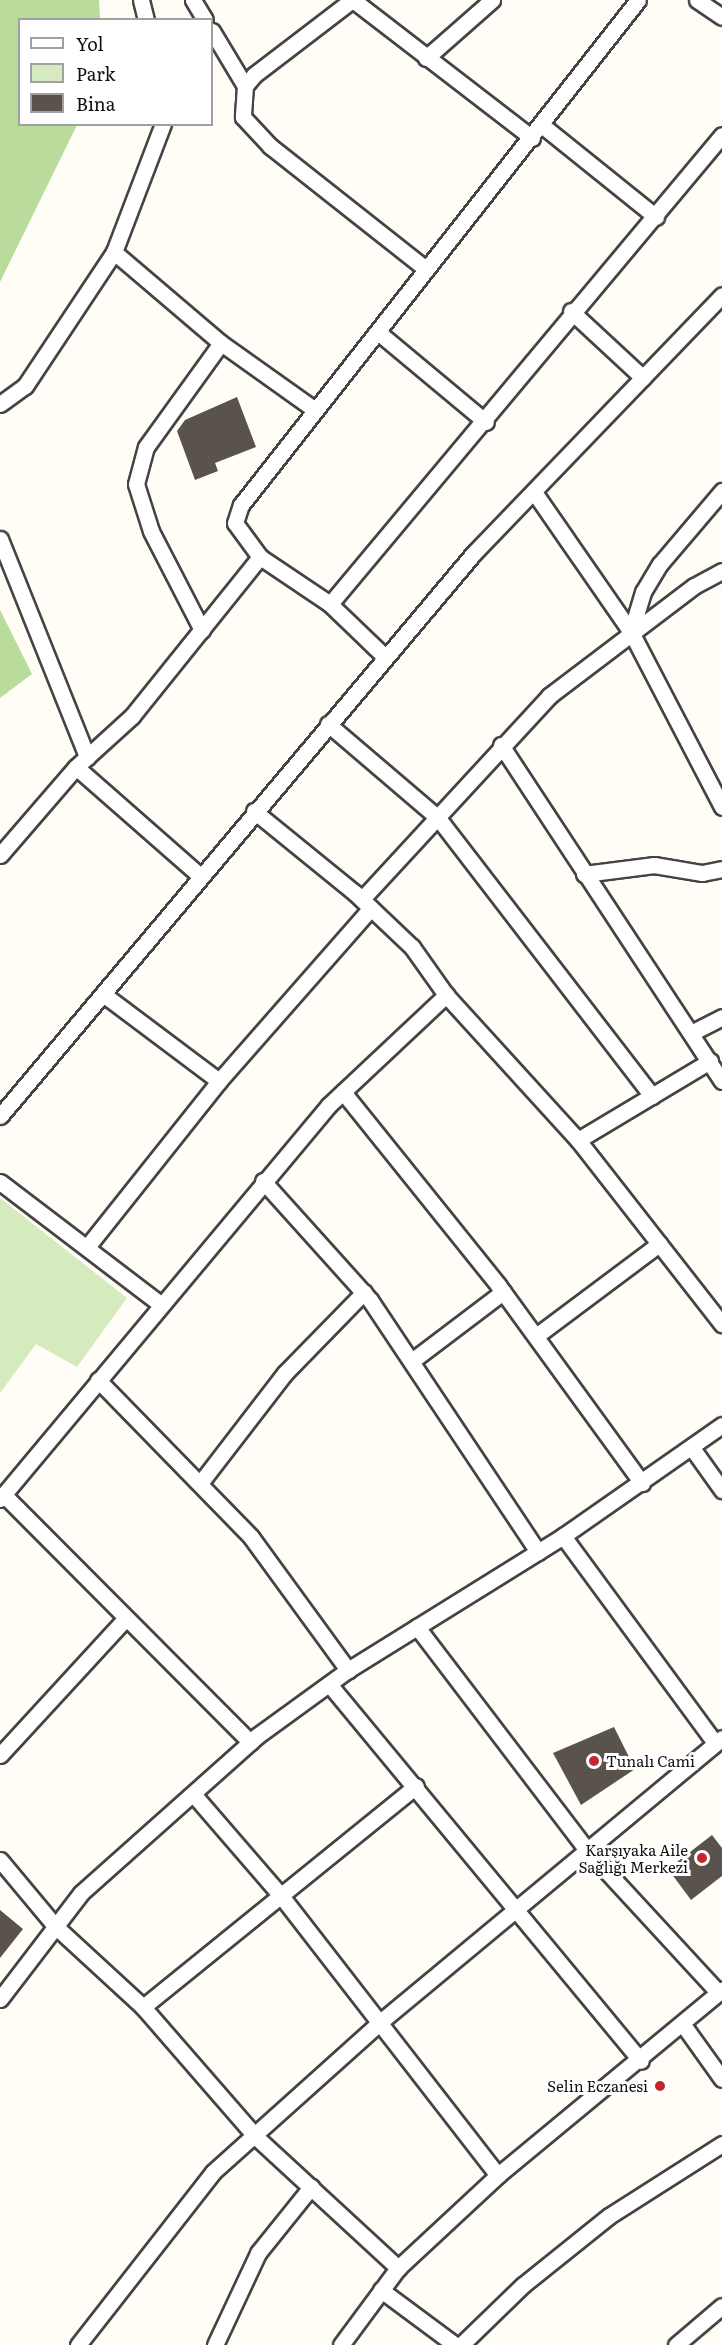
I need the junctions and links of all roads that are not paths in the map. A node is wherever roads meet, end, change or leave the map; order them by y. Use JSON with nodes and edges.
{"nodes":[{"id":1,"x":141,"y":0,"type":"edge"},
{"id":2,"x":193,"y":0,"type":"edge"},
{"id":3,"x":352,"y":0,"type":"edge"},
{"id":4,"x":492,"y":0,"type":"edge"},
{"id":5,"x":639,"y":0,"type":"edge"},
{"id":6,"x":698,"y":0,"type":"edge"},
{"id":7,"x":722,"y":17,"type":"edge"},
{"id":8,"x":146,"y":18,"type":"edge"},
{"id":9,"x":204,"y":18,"type":"edge"},
{"id":10,"x":213,"y":33,"type":"edge"},
{"id":11,"x":426,"y":57,"type":"junction"},
{"id":12,"x":245,"y":86,"type":"junction"},
{"id":13,"x":162,"y":126,"type":"edge"},
{"id":14,"x":543,"y":126,"type":"junction"},
{"id":15,"x":722,"y":135,"type":"edge"},
{"id":16,"x":532,"y":138,"type":"junction"},
{"id":17,"x":656,"y":218,"type":"junction"},
{"id":18,"x":114,"y":252,"type":"junction"},
{"id":19,"x":426,"y":269,"type":"junction"},
{"id":20,"x":722,"y":295,"type":"edge"},
{"id":21,"x":571,"y":311,"type":"junction"},
{"id":22,"x":379,"y":333,"type":"junction"},
{"id":23,"x":221,"y":343,"type":"junction"},
{"id":24,"x":644,"y":378,"type":"junction"},
{"id":25,"x":0,"y":404,"type":"edge"},
{"id":26,"x":314,"y":409,"type":"junction"},
{"id":27,"x":486,"y":422,"type":"junction"},
{"id":28,"x":722,"y":491,"type":"edge"},
{"id":29,"x":534,"y":492,"type":"junction"},
{"id":30,"x":0,"y":539,"type":"edge"},
{"id":31,"x":260,"y":558,"type":"junction"},
{"id":32,"x":721,"y":574,"type":"edge"},
{"id":33,"x":330,"y":604,"type":"junction"},
{"id":34,"x":202,"y":630,"type":"junction"},
{"id":35,"x":631,"y":632,"type":"junction"},
{"id":36,"x":385,"y":657,"type":"junction"},
{"id":37,"x":328,"y":724,"type":"junction"},
{"id":38,"x":501,"y":745,"type":"junction"},
{"id":39,"x":81,"y":762,"type":"junction"},
{"id":40,"x":722,"y":807,"type":"edge"},
{"id":41,"x":254,"y":811,"type":"junction"},
{"id":42,"x":438,"y":818,"type":"junction"},
{"id":43,"x":0,"y":855,"type":"edge"},
{"id":44,"x":722,"y":869,"type":"edge"},
{"id":45,"x":584,"y":874,"type":"junction"},
{"id":46,"x":199,"y":875,"type":"junction"},
{"id":47,"x":367,"y":903,"type":"junction"},
{"id":48,"x":103,"y":994,"type":"junction"},
{"id":49,"x":446,"y":995,"type":"junction"},
{"id":50,"x":722,"y":1017,"type":"edge"},
{"id":51,"x":693,"y":1032,"type":"junction"},
{"id":52,"x":710,"y":1060,"type":"junction"},
{"id":53,"x":219,"y":1081,"type":"junction"},
{"id":54,"x":722,"y":1081,"type":"edge"},
{"id":55,"x":343,"y":1092,"type":"junction"},
{"id":56,"x":652,"y":1096,"type":"junction"},
{"id":57,"x":0,"y":1116,"type":"edge"},
{"id":58,"x":579,"y":1140,"type":"junction"},
{"id":59,"x":263,"y":1181,"type":"junction"},
{"id":60,"x":0,"y":1182,"type":"edge"},
{"id":61,"x":659,"y":1244,"type":"junction"},
{"id":62,"x":87,"y":1247,"type":"junction"},
{"id":63,"x":364,"y":1292,"type":"junction"},
{"id":64,"x":503,"y":1292,"type":"junction"},
{"id":65,"x":160,"y":1304,"type":"junction"},
{"id":66,"x":722,"y":1324,"type":"edge"},
{"id":67,"x":536,"y":1336,"type":"junction"},
{"id":68,"x":413,"y":1360,"type":"junction"},
{"id":69,"x":98,"y":1380,"type":"junction"},
{"id":70,"x":722,"y":1425,"type":"edge"},
{"id":71,"x":692,"y":1448,"type":"junction"},
{"id":72,"x":201,"y":1482,"type":"junction"},
{"id":73,"x":642,"y":1483,"type":"junction"},
{"id":74,"x":722,"y":1490,"type":"edge"},
{"id":75,"x":2,"y":1497,"type":"edge"},
{"id":76,"x":563,"y":1536,"type":"junction"},
{"id":77,"x":538,"y":1552,"type":"junction"},
{"id":78,"x":126,"y":1618,"type":"junction"},
{"id":79,"x":417,"y":1627,"type":"junction"},
{"id":80,"x":348,"y":1670,"type":"junction"},
{"id":81,"x":329,"y":1684,"type":"junction"},
{"id":82,"x":718,"y":1741,"type":"edge"},
{"id":83,"x":250,"y":1742,"type":"junction"},
{"id":84,"x":0,"y":1755,"type":"edge"},
{"id":85,"x":416,"y":1786,"type":"junction"},
{"id":86,"x":194,"y":1795,"type":"junction"},
{"id":87,"x":586,"y":1849,"type":"junction"},
{"id":88,"x":0,"y":1860,"type":"edge"},
{"id":89,"x":282,"y":1897,"type":"junction"},
{"id":90,"x":515,"y":1913,"type":"junction"},
{"id":91,"x":55,"y":1926,"type":"junction"},
{"id":92,"x":720,"y":1992,"type":"edge"},
{"id":93,"x":0,"y":1999,"type":"edge"},
{"id":94,"x":143,"y":2007,"type":"junction"},
{"id":95,"x":379,"y":2024,"type":"junction"},
{"id":96,"x":684,"y":2026,"type":"junction"},
{"id":97,"x":641,"y":2061,"type":"junction"},
{"id":98,"x":722,"y":2079,"type":"edge"},
{"id":99,"x":255,"y":2136,"type":"junction"},
{"id":100,"x":722,"y":2144,"type":"edge"},
{"id":101,"x":498,"y":2175,"type":"junction"},
{"id":102,"x":311,"y":2187,"type":"junction"},
{"id":103,"x":398,"y":2268,"type":"junction"},
{"id":104,"x":381,"y":2290,"type":"junction"},
{"id":105,"x":722,"y":2306,"type":"edge"},
{"id":106,"x":78,"y":2345,"type":"edge"},
{"id":107,"x":215,"y":2345,"type":"edge"},
{"id":108,"x":341,"y":2345,"type":"edge"},
{"id":109,"x":455,"y":2345,"type":"edge"},
{"id":110,"x":461,"y":2345,"type":"edge"},
{"id":111,"x":676,"y":2345,"type":"edge"}],
"edges":[{"from":1,"to":8,"type":"street"},
{"from":2,"to":9,"type":"street"},
{"from":3,"to":11,"type":"street"},
{"from":3,"to":12,"type":"street"},
{"from":4,"to":11,"type":"street"},
{"from":5,"to":14,"type":"street"},
{"from":6,"to":7,"type":"street"},
{"from":10,"to":12,"type":"street"},
{"from":11,"to":16,"type":"street"},
{"from":12,"to":19,"type":"street"},
{"from":13,"to":18,"type":"street"},
{"from":14,"to":16,"type":"street"},
{"from":14,"to":17,"type":"street"},
{"from":15,"to":17,"type":"street"},
{"from":16,"to":19,"type":"street"},
{"from":17,"to":21,"type":"street"},
{"from":18,"to":23,"type":"street"},
{"from":18,"to":25,"type":"street"},
{"from":19,"to":22,"type":"street"},
{"from":20,"to":24,"type":"street"},
{"from":21,"to":24,"type":"street"},
{"from":21,"to":27,"type":"street"},
{"from":22,"to":26,"type":"street"},
{"from":22,"to":27,"type":"street"},
{"from":23,"to":26,"type":"street"},
{"from":23,"to":34,"type":"street"},
{"from":24,"to":29,"type":"street"},
{"from":26,"to":31,"type":"street"},
{"from":27,"to":33,"type":"street"},
{"from":28,"to":35,"type":"street"},
{"from":29,"to":35,"type":"street"},
{"from":29,"to":36,"type":"street"},
{"from":30,"to":39,"type":"street"},
{"from":31,"to":33,"type":"street"},
{"from":31,"to":34,"type":"street"},
{"from":32,"to":35,"type":"street"},
{"from":33,"to":36,"type":"street"},
{"from":34,"to":39,"type":"street"},
{"from":35,"to":38,"type":"street"},
{"from":35,"to":40,"type":"street"},
{"from":36,"to":37,"type":"street"},
{"from":37,"to":41,"type":"street"},
{"from":37,"to":42,"type":"street"},
{"from":38,"to":42,"type":"street"},
{"from":38,"to":45,"type":"street"},
{"from":39,"to":43,"type":"street"},
{"from":39,"to":46,"type":"street"},
{"from":41,"to":46,"type":"street"},
{"from":41,"to":47,"type":"street"},
{"from":42,"to":47,"type":"street"},
{"from":42,"to":56,"type":"street"},
{"from":44,"to":45,"type":"street"},
{"from":45,"to":51,"type":"street"},
{"from":46,"to":48,"type":"street"},
{"from":47,"to":49,"type":"street"},
{"from":47,"to":53,"type":"street"},
{"from":48,"to":53,"type":"street"},
{"from":48,"to":57,"type":"street"},
{"from":49,"to":55,"type":"street"},
{"from":49,"to":58,"type":"street"},
{"from":50,"to":51,"type":"street"},
{"from":51,"to":52,"type":"street"},
{"from":52,"to":54,"type":"street"},
{"from":52,"to":56,"type":"street"},
{"from":53,"to":62,"type":"street"},
{"from":55,"to":59,"type":"street"},
{"from":55,"to":64,"type":"street"},
{"from":56,"to":58,"type":"street"},
{"from":58,"to":61,"type":"street"},
{"from":59,"to":63,"type":"street"},
{"from":59,"to":65,"type":"street"},
{"from":60,"to":62,"type":"street"},
{"from":61,"to":66,"type":"street"},
{"from":61,"to":67,"type":"street"},
{"from":62,"to":65,"type":"street"},
{"from":63,"to":68,"type":"street"},
{"from":63,"to":72,"type":"street"},
{"from":64,"to":67,"type":"street"},
{"from":64,"to":68,"type":"street"},
{"from":65,"to":69,"type":"street"},
{"from":67,"to":73,"type":"street"},
{"from":68,"to":77,"type":"street"},
{"from":69,"to":72,"type":"street"},
{"from":69,"to":75,"type":"street"},
{"from":70,"to":71,"type":"street"},
{"from":71,"to":73,"type":"street"},
{"from":71,"to":74,"type":"street"},
{"from":72,"to":80,"type":"street"},
{"from":73,"to":76,"type":"street"},
{"from":75,"to":78,"type":"street"},
{"from":76,"to":77,"type":"street"},
{"from":76,"to":82,"type":"street"},
{"from":77,"to":79,"type":"street"},
{"from":78,"to":83,"type":"street"},
{"from":78,"to":84,"type":"street"},
{"from":79,"to":80,"type":"street"},
{"from":79,"to":87,"type":"street"},
{"from":80,"to":81,"type":"street"},
{"from":81,"to":83,"type":"street"},
{"from":81,"to":85,"type":"street"},
{"from":82,"to":87,"type":"street"},
{"from":83,"to":86,"type":"street"},
{"from":85,"to":89,"type":"street"},
{"from":85,"to":90,"type":"street"},
{"from":86,"to":89,"type":"street"},
{"from":86,"to":91,"type":"street"},
{"from":87,"to":90,"type":"street"},
{"from":87,"to":92,"type":"street"},
{"from":88,"to":91,"type":"street"},
{"from":89,"to":94,"type":"street"},
{"from":89,"to":95,"type":"street"},
{"from":90,"to":95,"type":"street"},
{"from":90,"to":97,"type":"street"},
{"from":91,"to":93,"type":"street"},
{"from":91,"to":94,"type":"street"},
{"from":92,"to":96,"type":"street"},
{"from":94,"to":99,"type":"street"},
{"from":95,"to":99,"type":"street"},
{"from":95,"to":101,"type":"street"},
{"from":96,"to":97,"type":"street"},
{"from":96,"to":98,"type":"street"},
{"from":97,"to":101,"type":"street"},
{"from":99,"to":102,"type":"street"},
{"from":99,"to":106,"type":"street"},
{"from":100,"to":110,"type":"street"},
{"from":101,"to":103,"type":"street"},
{"from":102,"to":103,"type":"street"},
{"from":102,"to":107,"type":"street"},
{"from":103,"to":104,"type":"street"},
{"from":104,"to":108,"type":"street"},
{"from":104,"to":109,"type":"street"},
{"from":105,"to":111,"type":"street"}]}
